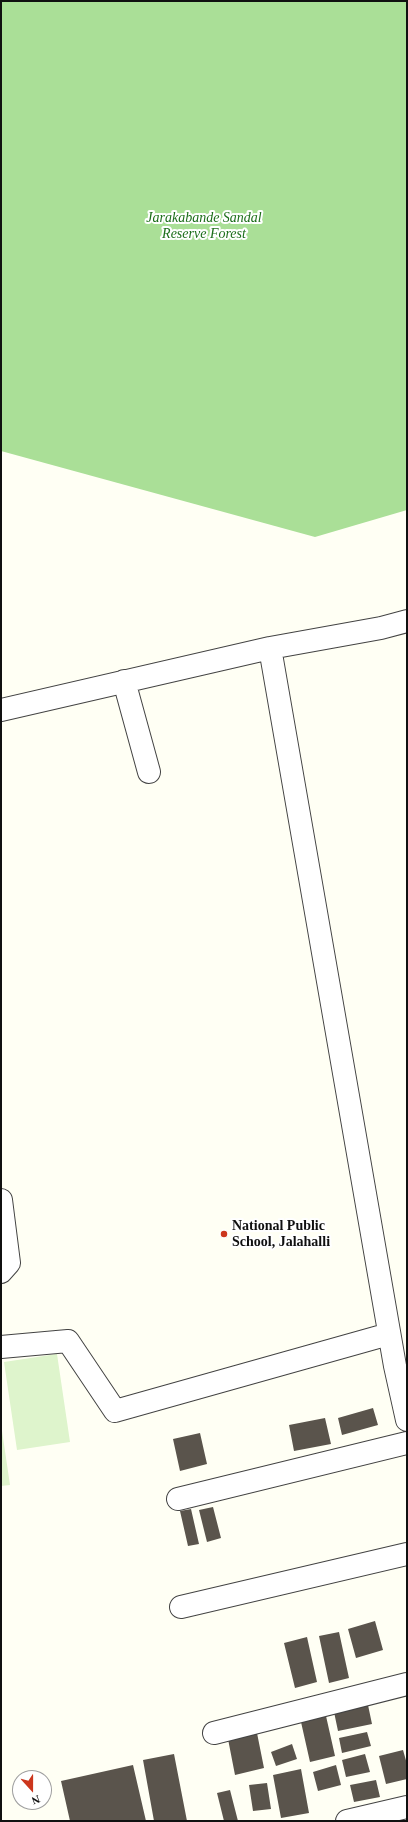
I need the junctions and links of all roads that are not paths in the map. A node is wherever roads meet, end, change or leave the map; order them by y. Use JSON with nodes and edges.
{"nodes":[{"id":1,"x":407,"y":621,"type":"edge"},
{"id":2,"x":270,"y":648,"type":"junction"},
{"id":3,"x":124,"y":681,"type":"junction"},
{"id":4,"x":1,"y":710,"type":"edge"},
{"id":5,"x":149,"y":772,"type":"dead end"},
{"id":6,"x":1,"y":1200,"type":"edge"},
{"id":7,"x":1,"y":1272,"type":"edge"},
{"id":8,"x":389,"y":1334,"type":"junction"},
{"id":9,"x":1,"y":1347,"type":"edge"},
{"id":10,"x":407,"y":1420,"type":"edge"},
{"id":11,"x":407,"y":1443,"type":"edge"},
{"id":12,"x":178,"y":1499,"type":"dead end"},
{"id":13,"x":407,"y":1554,"type":"edge"},
{"id":14,"x":181,"y":1606,"type":"dead end"},
{"id":15,"x":407,"y":1684,"type":"edge"},
{"id":16,"x":214,"y":1733,"type":"dead end"},
{"id":17,"x":407,"y":1807,"type":"edge"},
{"id":18,"x":347,"y":1821,"type":"edge"}],
"edges":[{"from":1,"to":2,"type":"street"},
{"from":2,"to":3,"type":"street"},
{"from":2,"to":8,"type":"street"},
{"from":3,"to":4,"type":"street"},
{"from":3,"to":5,"type":"street"},
{"from":6,"to":7,"type":"street"},
{"from":8,"to":9,"type":"street"},
{"from":8,"to":10,"type":"street"},
{"from":11,"to":12,"type":"street"},
{"from":13,"to":14,"type":"street"},
{"from":15,"to":16,"type":"street"},
{"from":17,"to":18,"type":"street"}]}
